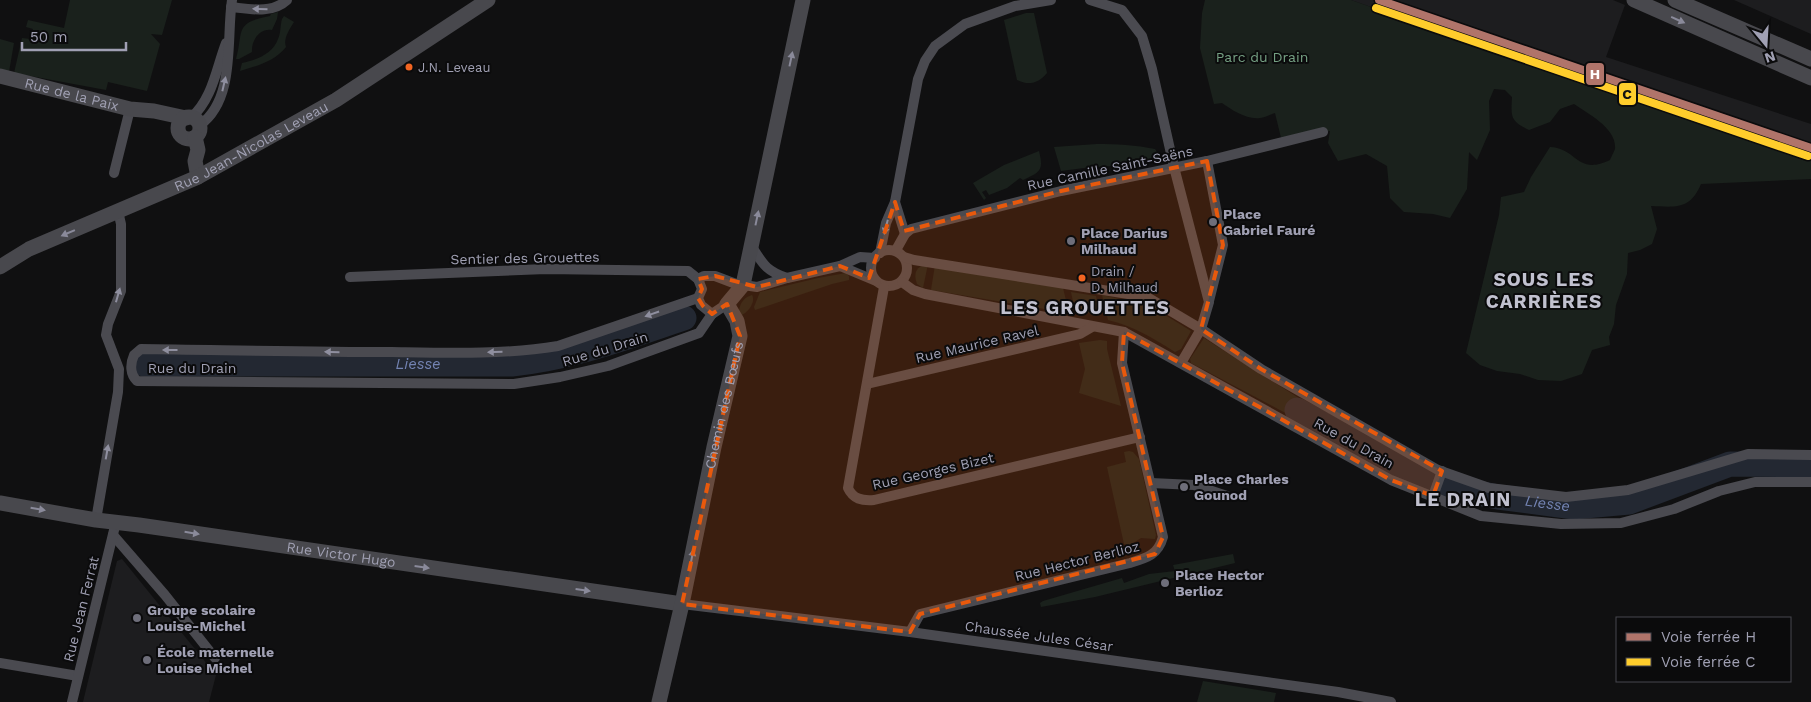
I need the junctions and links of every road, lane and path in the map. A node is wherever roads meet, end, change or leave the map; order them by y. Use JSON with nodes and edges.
{"nodes":[{"id":1,"x":287,"y":0,"type":"edge"},
{"id":2,"x":488,"y":0,"type":"edge"},
{"id":3,"x":803,"y":0,"type":"edge"},
{"id":4,"x":1051,"y":0,"type":"edge"},
{"id":5,"x":1090,"y":0,"type":"edge"},
{"id":6,"x":1634,"y":0,"type":"edge"},
{"id":7,"x":1676,"y":0,"type":"edge"},
{"id":8,"x":231,"y":3,"type":"edge"},
{"id":9,"x":1811,"y":59,"type":"edge"},
{"id":10,"x":0,"y":76,"type":"edge"},
{"id":11,"x":1811,"y":78,"type":"edge"},
{"id":12,"x":136,"y":110,"type":"junction"},
{"id":13,"x":189,"y":128,"type":"junction"},
{"id":14,"x":1323,"y":132,"type":"dead end"},
{"id":15,"x":1207,"y":160,"type":"junction"},
{"id":16,"x":1174,"y":168,"type":"junction"},
{"id":17,"x":114,"y":173,"type":"dead end"},
{"id":18,"x":198,"y":177,"type":"junction"},
{"id":19,"x":895,"y":202,"type":"junction"},
{"id":20,"x":118,"y":211,"type":"junction"},
{"id":21,"x":905,"y":234,"type":"junction"},
{"id":22,"x":752,"y":247,"type":"junction"},
{"id":23,"x":900,"y":253,"type":"junction"},
{"id":24,"x":877,"y":255,"type":"junction"},
{"id":25,"x":840,"y":266,"type":"junction"},
{"id":26,"x":0,"y":267,"type":"edge"},
{"id":27,"x":350,"y":277,"type":"dead end"},
{"id":28,"x":786,"y":278,"type":"junction"},
{"id":29,"x":698,"y":279,"type":"junction"},
{"id":30,"x":902,"y":282,"type":"junction"},
{"id":31,"x":880,"y":284,"type":"junction"},
{"id":32,"x":743,"y":285,"type":"junction"},
{"id":33,"x":698,"y":298,"type":"junction"},
{"id":34,"x":1209,"y":302,"type":"junction"},
{"id":35,"x":727,"y":304,"type":"junction"},
{"id":36,"x":712,"y":314,"type":"junction"},
{"id":37,"x":1092,"y":327,"type":"junction"},
{"id":38,"x":1201,"y":329,"type":"junction"},
{"id":39,"x":1124,"y":332,"type":"junction"},
{"id":40,"x":1181,"y":363,"type":"junction"},
{"id":41,"x":867,"y":384,"type":"junction"},
{"id":42,"x":1140,"y":437,"type":"junction"},
{"id":43,"x":1811,"y":455,"type":"edge"},
{"id":44,"x":1442,"y":471,"type":"junction"},
{"id":45,"x":1811,"y":482,"type":"edge"},
{"id":46,"x":1151,"y":483,"type":"junction"},
{"id":47,"x":1228,"y":496,"type":"dead end"},
{"id":48,"x":1433,"y":496,"type":"junction"},
{"id":49,"x":0,"y":503,"type":"edge"},
{"id":50,"x":96,"y":520,"type":"junction"},
{"id":51,"x":115,"y":529,"type":"junction"},
{"id":52,"x":682,"y":604,"type":"junction"},
{"id":53,"x":910,"y":632,"type":"junction"},
{"id":54,"x":215,"y":658,"type":"dead end"},
{"id":55,"x":0,"y":663,"type":"edge"},
{"id":56,"x":78,"y":676,"type":"junction"},
{"id":57,"x":72,"y":702,"type":"edge"},
{"id":58,"x":659,"y":702,"type":"edge"},
{"id":59,"x":1391,"y":702,"type":"edge"}],
"edges":[{"from":1,"to":8,"type":"street","one_way":true},
{"from":2,"to":18,"type":"street","name":"Rue Jean-Nicolas Leveau"},
{"from":22,"to":3,"type":"street","one_way":true},
{"from":4,"to":19,"type":"street"},
{"from":5,"to":16,"type":"street"},
{"from":6,"to":11,"type":"street","one_way":true},
{"from":7,"to":9,"type":"street"},
{"from":8,"to":13,"type":"street"},
{"from":10,"to":12,"type":"street","name":"Rue de la Paix"},
{"from":12,"to":13,"type":"street","name":"Rue de la Paix"},
{"from":12,"to":17,"type":"street"},
{"from":13,"to":18,"type":"street"},
{"from":14,"to":15,"type":"street","name":"Rue Camille Saint-Saëns"},
{"from":15,"to":16,"type":"street","name":"Rue Camille Saint-Saëns"},
{"from":15,"to":34,"type":"street"},
{"from":16,"to":21,"type":"street","name":"Rue Camille Saint-Saëns"},
{"from":16,"to":34,"type":"street"},
{"from":18,"to":20,"type":"street","name":"Rue Jean-Nicolas Leveau"},
{"from":19,"to":21,"type":"street"},
{"from":19,"to":24,"type":"street","one_way":true},
{"from":20,"to":26,"type":"street","name":"Rue Jean-Nicolas Leveau","one_way":true},
{"from":50,"to":20,"type":"street","one_way":true},
{"from":21,"to":23,"type":"street"},
{"from":22,"to":28,"type":"street"},
{"from":22,"to":32,"type":"street"},
{"from":23,"to":24,"type":"street"},
{"from":23,"to":30,"type":"street"},
{"from":23,"to":38,"type":"street","name":"Rue du Drain"},
{"from":24,"to":25,"type":"street"},
{"from":24,"to":31,"type":"street"},
{"from":25,"to":28,"type":"street"},
{"from":25,"to":31,"type":"street"},
{"from":27,"to":29,"type":"street","name":"Sentier des Grouettes"},
{"from":28,"to":32,"type":"street"},
{"from":29,"to":32,"type":"street","name":"Sentier des Grouettes"},
{"from":29,"to":33,"type":"street"},
{"from":30,"to":31,"type":"street"},
{"from":30,"to":37,"type":"street","name":"Rue du Drain"},
{"from":31,"to":41,"type":"street","name":"Rue Georges Bizet"},
{"from":32,"to":35,"type":"street"},
{"from":33,"to":36,"type":"street"},
{"from":33,"to":36,"type":"street","name":"Rue du Drain","one_way":true},
{"from":34,"to":38,"type":"street"},
{"from":35,"to":36,"type":"street"},
{"from":52,"to":35,"type":"street","name":"Chemin des Bœufs","one_way":true},
{"from":37,"to":39,"type":"street","name":"Rue du Drain"},
{"from":37,"to":41,"type":"street","name":"Rue Maurice Ravel"},
{"from":38,"to":40,"type":"street"},
{"from":38,"to":44,"type":"street","name":"Rue du Drain"},
{"from":39,"to":40,"type":"street","name":"Rue du Drain"},
{"from":39,"to":42,"type":"street","name":"Rue Hector Berlioz"},
{"from":40,"to":48,"type":"street","name":"Rue du Drain"},
{"from":41,"to":42,"type":"street","name":"Rue Georges Bizet"},
{"from":42,"to":46,"type":"street","name":"Rue Hector Berlioz"},
{"from":43,"to":44,"type":"street","name":"Rue du Drain"},
{"from":44,"to":48,"type":"street"},
{"from":45,"to":48,"type":"street","name":"Rue du Drain"},
{"from":46,"to":47,"type":"street"},
{"from":46,"to":53,"type":"street","name":"Rue Hector Berlioz"},
{"from":49,"to":50,"type":"street","name":"Rue Victor Hugo","one_way":true},
{"from":50,"to":51,"type":"street","name":"Rue Victor Hugo"},
{"from":51,"to":52,"type":"street","name":"Rue Victor Hugo","one_way":true},
{"from":51,"to":54,"type":"street"},
{"from":51,"to":56,"type":"street","name":"Rue Jean Ferrat"},
{"from":52,"to":53,"type":"street","name":"Chaussée Jules César"},
{"from":52,"to":58,"type":"street","name":"Chemin des Bœufs"},
{"from":53,"to":59,"type":"street","name":"Chaussée Jules César"},
{"from":55,"to":56,"type":"street"},
{"from":56,"to":57,"type":"street","name":"Rue Jean Ferrat"}]}
